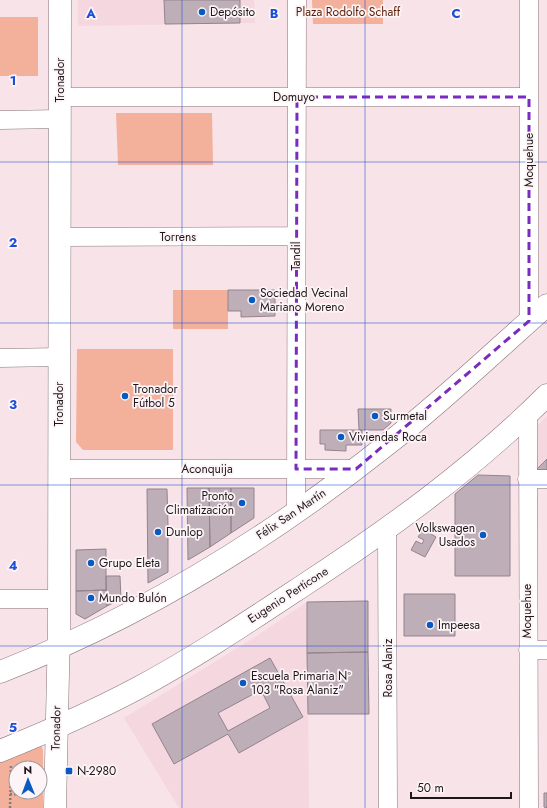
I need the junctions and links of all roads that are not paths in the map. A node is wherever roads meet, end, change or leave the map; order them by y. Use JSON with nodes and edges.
{"nodes":[{"id":1,"x":60,"y":0,"type":"edge"},
{"id":2,"x":297,"y":0,"type":"edge"},
{"id":3,"x":529,"y":0,"type":"edge"},
{"id":4,"x":60,"y":97,"type":"junction"},
{"id":5,"x":296,"y":97,"type":"junction"},
{"id":6,"x":529,"y":97,"type":"junction"},
{"id":7,"x":60,"y":119,"type":"junction"},
{"id":8,"x":0,"y":120,"type":"edge"},
{"id":9,"x":296,"y":236,"type":"junction"},
{"id":10,"x":59,"y":237,"type":"junction"},
{"id":11,"x":547,"y":305,"type":"edge"},
{"id":12,"x":529,"y":321,"type":"junction"},
{"id":13,"x":59,"y":357,"type":"junction"},
{"id":14,"x":0,"y":358,"type":"edge"},
{"id":15,"x":547,"y":395,"type":"edge"},
{"id":16,"x":528,"y":414,"type":"junction"},
{"id":17,"x":59,"y":469,"type":"junction"},
{"id":18,"x":296,"y":469,"type":"junction"},
{"id":19,"x":356,"y":469,"type":"junction"},
{"id":20,"x":527,"y":479,"type":"junction"},
{"id":21,"x":547,"y":479,"type":"edge"},
{"id":22,"x":296,"y":512,"type":"junction"},
{"id":23,"x":387,"y":528,"type":"junction"},
{"id":24,"x":0,"y":599,"type":"edge"},
{"id":25,"x":59,"y":599,"type":"junction"},
{"id":26,"x":58,"y":649,"type":"junction"},
{"id":27,"x":528,"y":650,"type":"junction"},
{"id":28,"x":547,"y":650,"type":"edge"},
{"id":29,"x":0,"y":672,"type":"edge"},
{"id":30,"x":55,"y":728,"type":"junction"},
{"id":31,"x":5,"y":754,"type":"edge"},
{"id":32,"x":48,"y":805,"type":"edge"},
{"id":33,"x":388,"y":808,"type":"edge"},
{"id":34,"x":529,"y":808,"type":"edge"}],
"edges":[{"from":1,"to":4,"type":"main road","name":"Tronador"},
{"from":2,"to":5,"type":"street","name":"Tandil"},
{"from":3,"to":6,"type":"street","name":"Moquehue"},
{"from":4,"to":5,"type":"street","name":"Domuyo"},
{"from":4,"to":7,"type":"main road","name":"Tronador"},
{"from":5,"to":6,"type":"street","name":"Domuyo"},
{"from":5,"to":9,"type":"street","name":"Tandil"},
{"from":6,"to":12,"type":"street","name":"Moquehue"},
{"from":7,"to":8,"type":"street"},
{"from":7,"to":10,"type":"main road","name":"Tronador"},
{"from":9,"to":10,"type":"street","name":"Torrens"},
{"from":9,"to":18,"type":"street","name":"Tandil"},
{"from":10,"to":13,"type":"main road","name":"Tronador"},
{"from":11,"to":12,"type":"main road","name":"Félix San Martín"},
{"from":12,"to":19,"type":"main road","name":"Félix San Martín"},
{"from":13,"to":14,"type":"street"},
{"from":13,"to":17,"type":"main road","name":"Tronador"},
{"from":15,"to":16,"type":"main road","name":"Eugenio Perticone"},
{"from":16,"to":20,"type":"street","name":"Moquehue"},
{"from":16,"to":23,"type":"main road","name":"Eugenio Perticone"},
{"from":17,"to":18,"type":"street","name":"Aconquija"},
{"from":17,"to":25,"type":"main road","name":"Tronador"},
{"from":18,"to":19,"type":"street","name":"Aconquija"},
{"from":18,"to":22,"type":"street","name":"Tandil"},
{"from":19,"to":22,"type":"main road","name":"Félix San Martín"},
{"from":20,"to":21,"type":"street"},
{"from":20,"to":27,"type":"street","name":"Moquehue"},
{"from":22,"to":26,"type":"main road","name":"Félix San Martín"},
{"from":23,"to":30,"type":"main road","name":"Eugenio Perticone"},
{"from":23,"to":33,"type":"street","name":"Rosa Alaniz"},
{"from":24,"to":25,"type":"street"},
{"from":25,"to":26,"type":"main road","name":"Tronador"},
{"from":26,"to":29,"type":"main road","name":"Félix San Martín"},
{"from":26,"to":30,"type":"main road","name":"Tronador"},
{"from":27,"to":28,"type":"street"},
{"from":27,"to":34,"type":"street","name":"Moquehue"},
{"from":30,"to":31,"type":"main road","name":"Eugenio Perticone"},
{"from":30,"to":32,"type":"main road","name":"Tronador"}]}
